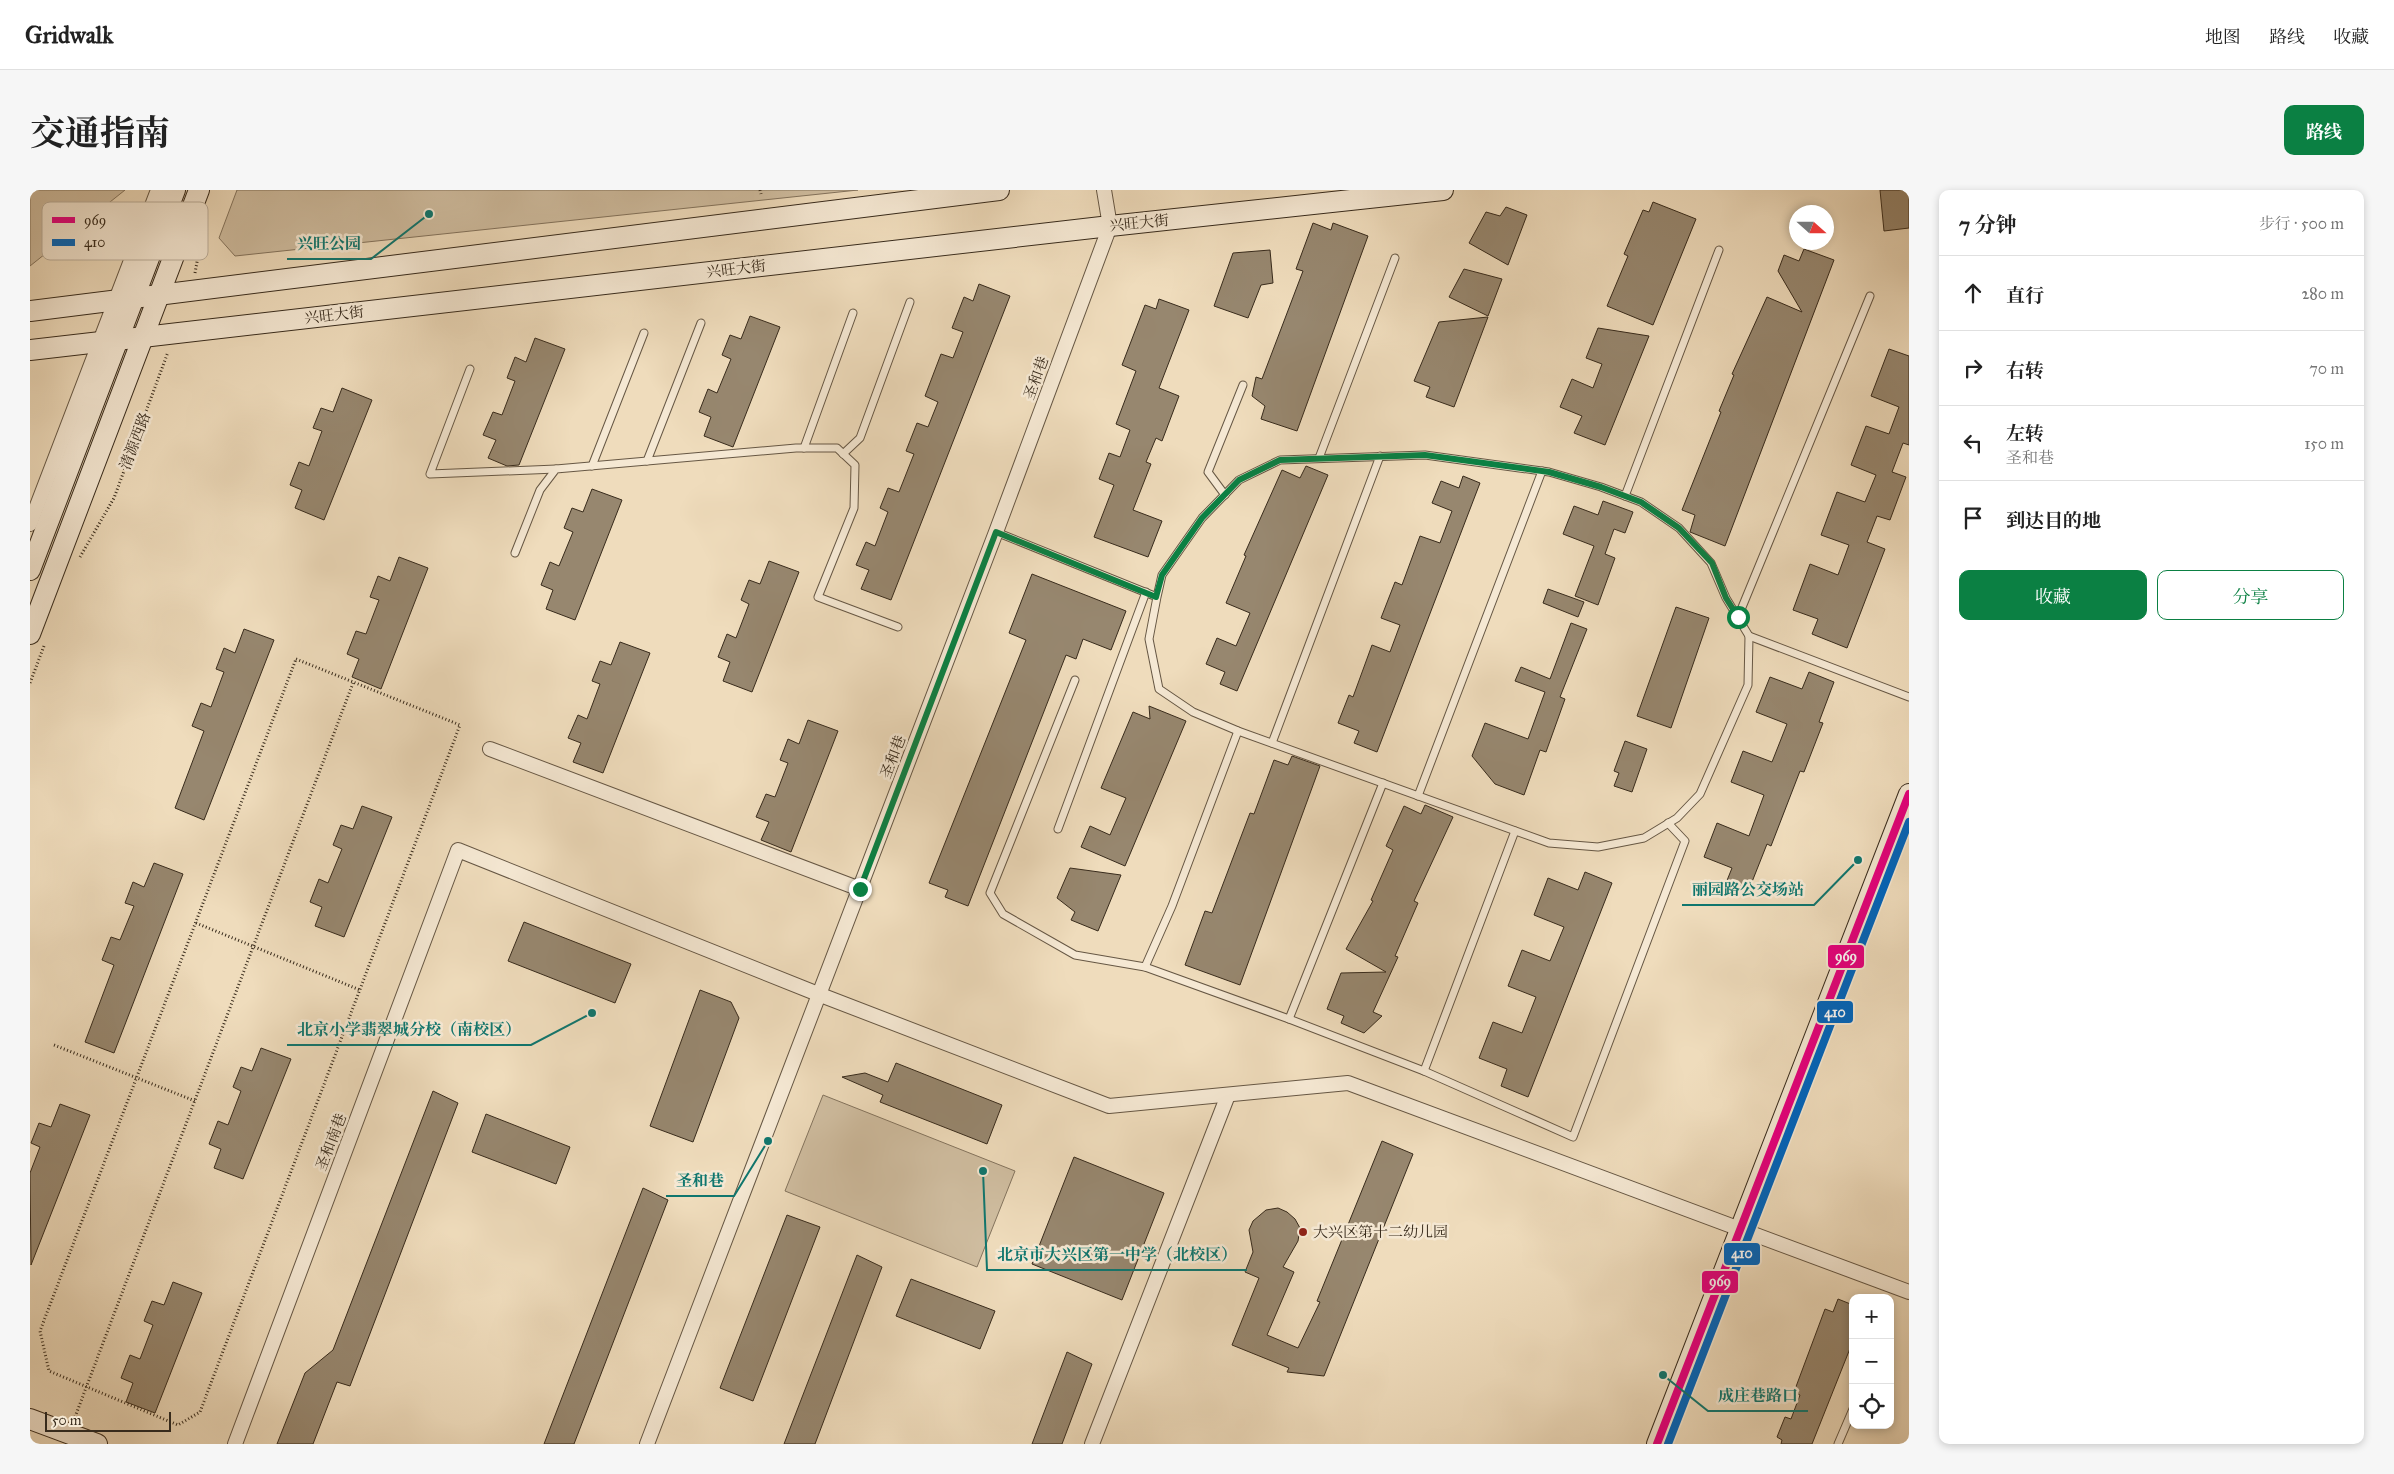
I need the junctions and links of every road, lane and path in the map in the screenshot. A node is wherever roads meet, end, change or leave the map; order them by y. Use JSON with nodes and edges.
{"nodes":[{"id":1,"x":158,"y":190,"type":"edge"},
{"id":2,"x":175,"y":190,"type":"edge"},
{"id":3,"x":199,"y":190,"type":"edge"},
{"id":4,"x":999,"y":190,"type":"edge"},
{"id":5,"x":1104,"y":190,"type":"edge"},
{"id":6,"x":1443,"y":190,"type":"edge"},
{"id":7,"x":154,"y":202,"type":"edge"},
{"id":8,"x":169,"y":202,"type":"edge"},
{"id":9,"x":194,"y":202,"type":"edge"},
{"id":10,"x":1110,"y":226,"type":"junction"},
{"id":11,"x":1719,"y":250,"type":"dead end"},
{"id":12,"x":1394,"y":258,"type":"dead end"},
{"id":13,"x":137,"y":260,"type":"edge"},
{"id":14,"x":143,"y":260,"type":"edge"},
{"id":15,"x":173,"y":260,"type":"edge"},
{"id":16,"x":197,"y":260,"type":"edge"},
{"id":17,"x":191,"y":291,"type":"junction"},
{"id":18,"x":160,"y":294,"type":"junction"},
{"id":19,"x":1870,"y":296,"type":"dead end"},
{"id":20,"x":125,"y":299,"type":"junction"},
{"id":21,"x":910,"y":302,"type":"dead end"},
{"id":22,"x":30,"y":311,"type":"edge"},
{"id":23,"x":853,"y":313,"type":"dead end"},
{"id":24,"x":701,"y":323,"type":"dead end"},
{"id":25,"x":176,"y":333,"type":"junction"},
{"id":26,"x":644,"y":333,"type":"dead end"},
{"id":27,"x":145,"y":336,"type":"junction"},
{"id":28,"x":109,"y":340,"type":"junction"},
{"id":29,"x":30,"y":350,"type":"edge"},
{"id":30,"x":470,"y":369,"type":"dead end"},
{"id":31,"x":1243,"y":385,"type":"dead end"},
{"id":32,"x":804,"y":448,"type":"junction"},
{"id":33,"x":843,"y":454,"type":"junction"},
{"id":34,"x":1380,"y":456,"type":"junction"},
{"id":35,"x":1318,"y":458,"type":"junction"},
{"id":36,"x":647,"y":461,"type":"junction"},
{"id":37,"x":592,"y":466,"type":"junction"},
{"id":38,"x":556,"y":469,"type":"junction"},
{"id":39,"x":1542,"y":471,"type":"junction"},
{"id":40,"x":1225,"y":495,"type":"junction"},
{"id":41,"x":1626,"y":496,"type":"junction"},
{"id":42,"x":30,"y":524,"type":"edge"},
{"id":43,"x":996,"y":532,"type":"junction"},
{"id":44,"x":515,"y":553,"type":"dead end"},
{"id":45,"x":77,"y":563,"type":"dead end"},
{"id":46,"x":30,"y":570,"type":"edge"},
{"id":47,"x":1146,"y":592,"type":"junction"},
{"id":48,"x":1156,"y":597,"type":"junction"},
{"id":49,"x":1738,"y":617,"type":"junction"},
{"id":50,"x":898,"y":627,"type":"dead end"},
{"id":51,"x":1749,"y":636,"type":"junction"},
{"id":52,"x":38,"y":637,"type":"edge"},
{"id":53,"x":1075,"y":680,"type":"dead end"},
{"id":54,"x":30,"y":683,"type":"edge"},
{"id":55,"x":353,"y":683,"type":"junction"},
{"id":56,"x":1909,"y":697,"type":"edge"},
{"id":57,"x":1238,"y":731,"type":"junction"},
{"id":58,"x":1272,"y":743,"type":"junction"},
{"id":59,"x":490,"y":749,"type":"dead end"},
{"id":60,"x":1383,"y":783,"type":"junction"},
{"id":61,"x":1909,"y":794,"type":"edge"},
{"id":62,"x":1418,"y":796,"type":"junction"},
{"id":63,"x":1668,"y":823,"type":"junction"},
{"id":64,"x":1058,"y":829,"type":"dead end"},
{"id":65,"x":1515,"y":831,"type":"junction"},
{"id":66,"x":860,"y":889,"type":"junction"},
{"id":67,"x":196,"y":923,"type":"junction"},
{"id":68,"x":253,"y":946,"type":"junction"},
{"id":69,"x":1145,"y":967,"type":"junction"},
{"id":70,"x":360,"y":990,"type":"junction"},
{"id":71,"x":818,"y":994,"type":"junction"},
{"id":72,"x":1289,"y":1019,"type":"junction"},
{"id":73,"x":54,"y":1046,"type":"dead end"},
{"id":74,"x":1424,"y":1071,"type":"junction"},
{"id":75,"x":136,"y":1079,"type":"junction"},
{"id":76,"x":1228,"y":1094,"type":"junction"},
{"id":77,"x":195,"y":1101,"type":"junction"},
{"id":78,"x":1741,"y":1230,"type":"junction"},
{"id":79,"x":1909,"y":1292,"type":"edge"},
{"id":80,"x":87,"y":1386,"type":"junction"},
{"id":81,"x":1849,"y":1418,"type":"edge"},
{"id":82,"x":30,"y":1419,"type":"edge"},
{"id":83,"x":68,"y":1433,"type":"junction"},
{"id":84,"x":97,"y":1444,"type":"edge"},
{"id":85,"x":235,"y":1444,"type":"edge"},
{"id":86,"x":647,"y":1444,"type":"edge"},
{"id":87,"x":1092,"y":1444,"type":"edge"},
{"id":88,"x":1657,"y":1444,"type":"edge"},
{"id":89,"x":1838,"y":1444,"type":"edge"}],
"edges":[{"from":1,"to":7,"type":"street"},
{"from":2,"to":8,"type":"main road"},
{"from":3,"to":9,"type":"main road","name":"清源西路"},
{"from":4,"to":17,"type":"main road"},
{"from":5,"to":10,"type":"street","name":"圣和巷"},
{"from":6,"to":10,"type":"main road","name":"兴旺大街"},
{"from":10,"to":25,"type":"main road","name":"兴旺大街"},
{"from":10,"to":43,"type":"street","name":"圣和巷"},
{"from":11,"to":41,"type":"lane"},
{"from":12,"to":35,"type":"lane"},
{"from":13,"to":20,"type":"street"},
{"from":14,"to":20,"type":"main road"},
{"from":15,"to":18,"type":"main road","name":"清源西路"},
{"from":16,"to":17,"type":"path"},
{"from":17,"to":18,"type":"main road"},
{"from":18,"to":20,"type":"main road"},
{"from":18,"to":27,"type":"main road","name":"清源西路"},
{"from":19,"to":49,"type":"lane"},
{"from":20,"to":22,"type":"main road"},
{"from":20,"to":28,"type":"main road"},
{"from":21,"to":33,"type":"lane"},
{"from":23,"to":32,"type":"lane"},
{"from":24,"to":36,"type":"lane"},
{"from":25,"to":27,"type":"main road","name":"兴旺大街"},
{"from":25,"to":45,"type":"path","name":"清源西路"},
{"from":26,"to":37,"type":"lane"},
{"from":27,"to":28,"type":"main road","name":"兴旺大街"},
{"from":27,"to":52,"type":"main road","name":"清源西路"},
{"from":28,"to":29,"type":"main road","name":"兴旺大街"},
{"from":28,"to":42,"type":"street"},
{"from":28,"to":46,"type":"main road"},
{"from":30,"to":38,"type":"lane"},
{"from":31,"to":40,"type":"lane"},
{"from":32,"to":33,"type":"lane"},
{"from":32,"to":36,"type":"lane"},
{"from":33,"to":50,"type":"lane"},
{"from":34,"to":35,"type":"lane"},
{"from":34,"to":39,"type":"lane"},
{"from":34,"to":58,"type":"lane"},
{"from":35,"to":40,"type":"lane"},
{"from":36,"to":37,"type":"lane"},
{"from":37,"to":38,"type":"lane"},
{"from":38,"to":44,"type":"lane"},
{"from":39,"to":41,"type":"lane"},
{"from":39,"to":62,"type":"lane"},
{"from":40,"to":48,"type":"lane"},
{"from":41,"to":49,"type":"lane"},
{"from":43,"to":47,"type":"lane"},
{"from":43,"to":66,"type":"street","name":"圣和巷"},
{"from":47,"to":48,"type":"lane"},
{"from":47,"to":64,"type":"lane"},
{"from":48,"to":57,"type":"lane"},
{"from":49,"to":51,"type":"lane"},
{"from":51,"to":56,"type":"lane"},
{"from":51,"to":63,"type":"lane"},
{"from":52,"to":54,"type":"path"},
{"from":53,"to":69,"type":"lane"},
{"from":55,"to":67,"type":"path"},
{"from":55,"to":68,"type":"path"},
{"from":55,"to":70,"type":"path"},
{"from":57,"to":58,"type":"lane"},
{"from":57,"to":69,"type":"lane"},
{"from":58,"to":60,"type":"lane"},
{"from":59,"to":66,"type":"street"},
{"from":60,"to":62,"type":"lane"},
{"from":60,"to":72,"type":"lane"},
{"from":61,"to":78,"type":"main road"},
{"from":62,"to":65,"type":"lane"},
{"from":63,"to":65,"type":"lane"},
{"from":63,"to":74,"type":"lane"},
{"from":65,"to":74,"type":"lane"},
{"from":66,"to":71,"type":"street","name":"圣和巷"},
{"from":67,"to":68,"type":"path"},
{"from":67,"to":75,"type":"path"},
{"from":68,"to":70,"type":"path"},
{"from":68,"to":77,"type":"path"},
{"from":69,"to":72,"type":"lane"},
{"from":70,"to":80,"type":"path"},
{"from":71,"to":76,"type":"street"},
{"from":71,"to":85,"type":"street","name":"圣和南巷"},
{"from":71,"to":86,"type":"street","name":"圣和巷"},
{"from":72,"to":74,"type":"lane"},
{"from":73,"to":75,"type":"path"},
{"from":75,"to":77,"type":"path"},
{"from":75,"to":80,"type":"path"},
{"from":76,"to":78,"type":"street"},
{"from":76,"to":87,"type":"street"},
{"from":77,"to":80,"type":"path"},
{"from":78,"to":79,"type":"street"},
{"from":78,"to":88,"type":"main road"},
{"from":80,"to":83,"type":"path"},
{"from":81,"to":89,"type":"lane"},
{"from":82,"to":83,"type":"main road"},
{"from":83,"to":84,"type":"main road"}]}
